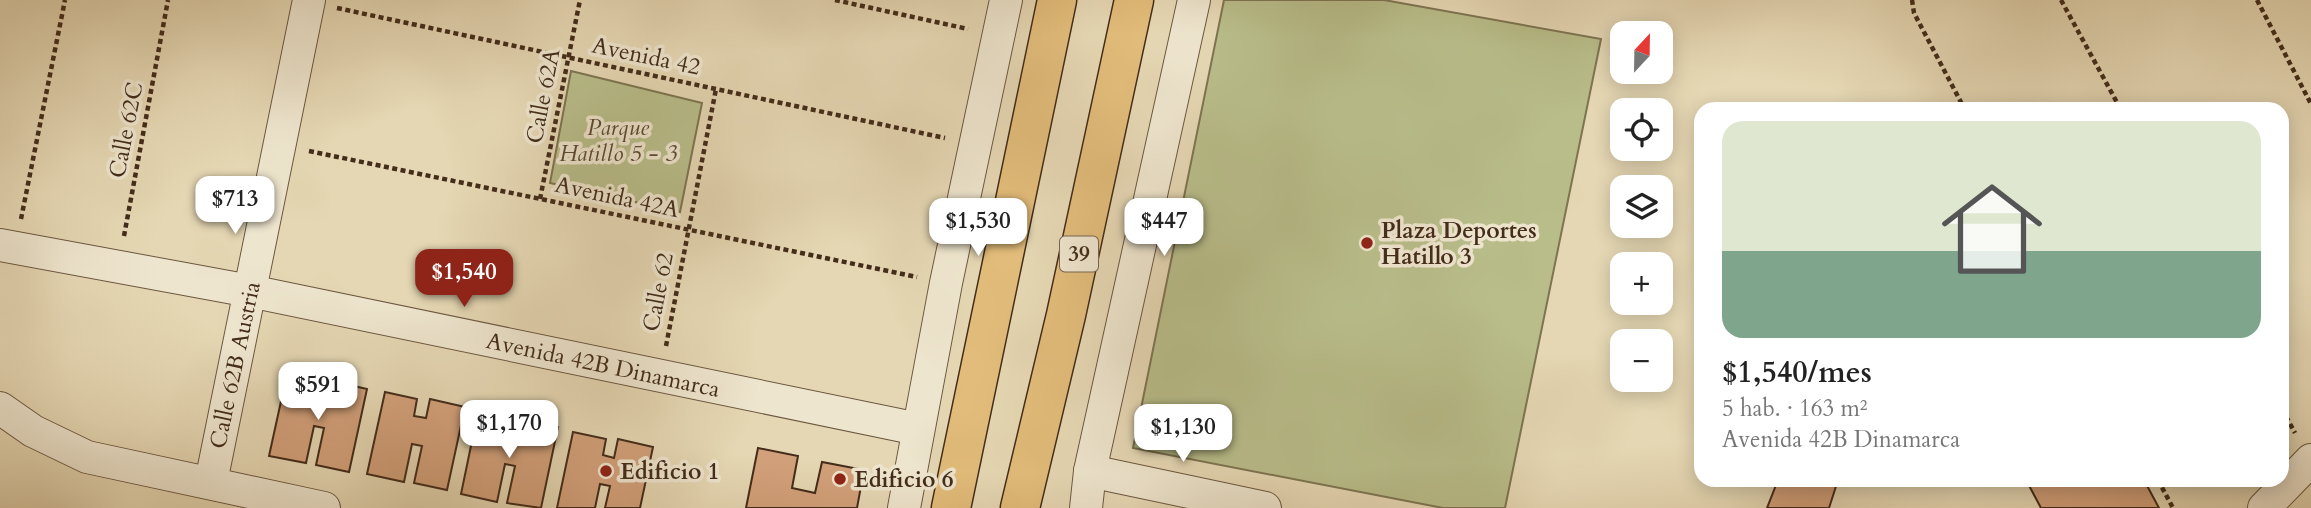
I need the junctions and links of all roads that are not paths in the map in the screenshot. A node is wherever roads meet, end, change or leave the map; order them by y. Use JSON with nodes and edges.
{"nodes":[{"id":1,"x":1006,"y":0,"type":"edge"},
{"id":2,"x":1057,"y":0,"type":"edge"},
{"id":3,"x":1134,"y":0,"type":"edge"},
{"id":4,"x":1195,"y":0,"type":"edge"},
{"id":5,"x":309,"y":1,"type":"edge"},
{"id":6,"x":8,"y":247,"type":"edge"},
{"id":7,"x":250,"y":291,"type":"junction"},
{"id":8,"x":0,"y":408,"type":"edge"},
{"id":9,"x":918,"y":429,"type":"junction"},
{"id":10,"x":2311,"y":460,"type":"edge"},
{"id":11,"x":1090,"y":471,"type":"junction"},
{"id":12,"x":211,"y":482,"type":"junction"},
{"id":13,"x":2289,"y":482,"type":"edge"},
{"id":14,"x":2285,"y":487,"type":"edge"},
{"id":15,"x":324,"y":508,"type":"edge"},
{"id":16,"x":904,"y":508,"type":"edge"},
{"id":17,"x":951,"y":508,"type":"edge"},
{"id":18,"x":1020,"y":508,"type":"edge"},
{"id":19,"x":1086,"y":508,"type":"edge"},
{"id":20,"x":1265,"y":508,"type":"edge"},
{"id":21,"x":2264,"y":508,"type":"edge"}],
"edges":[{"from":1,"to":9,"type":"street"},
{"from":2,"to":17,"type":"highway"},
{"from":3,"to":18,"type":"highway","number":"39"},
{"from":4,"to":11,"type":"street"},
{"from":5,"to":7,"type":"street","name":"Calle 62B Austria"},
{"from":6,"to":7,"type":"street","name":"Avenida 42B Dinamarca"},
{"from":7,"to":9,"type":"street","name":"Avenida 42B Dinamarca"},
{"from":7,"to":12,"type":"street","name":"Calle 62B Austria"},
{"from":8,"to":12,"type":"street"},
{"from":9,"to":16,"type":"street"},
{"from":10,"to":13,"type":"street"},
{"from":11,"to":19,"type":"street"},
{"from":11,"to":20,"type":"street"},
{"from":12,"to":15,"type":"street"},
{"from":14,"to":21,"type":"street"}]}
